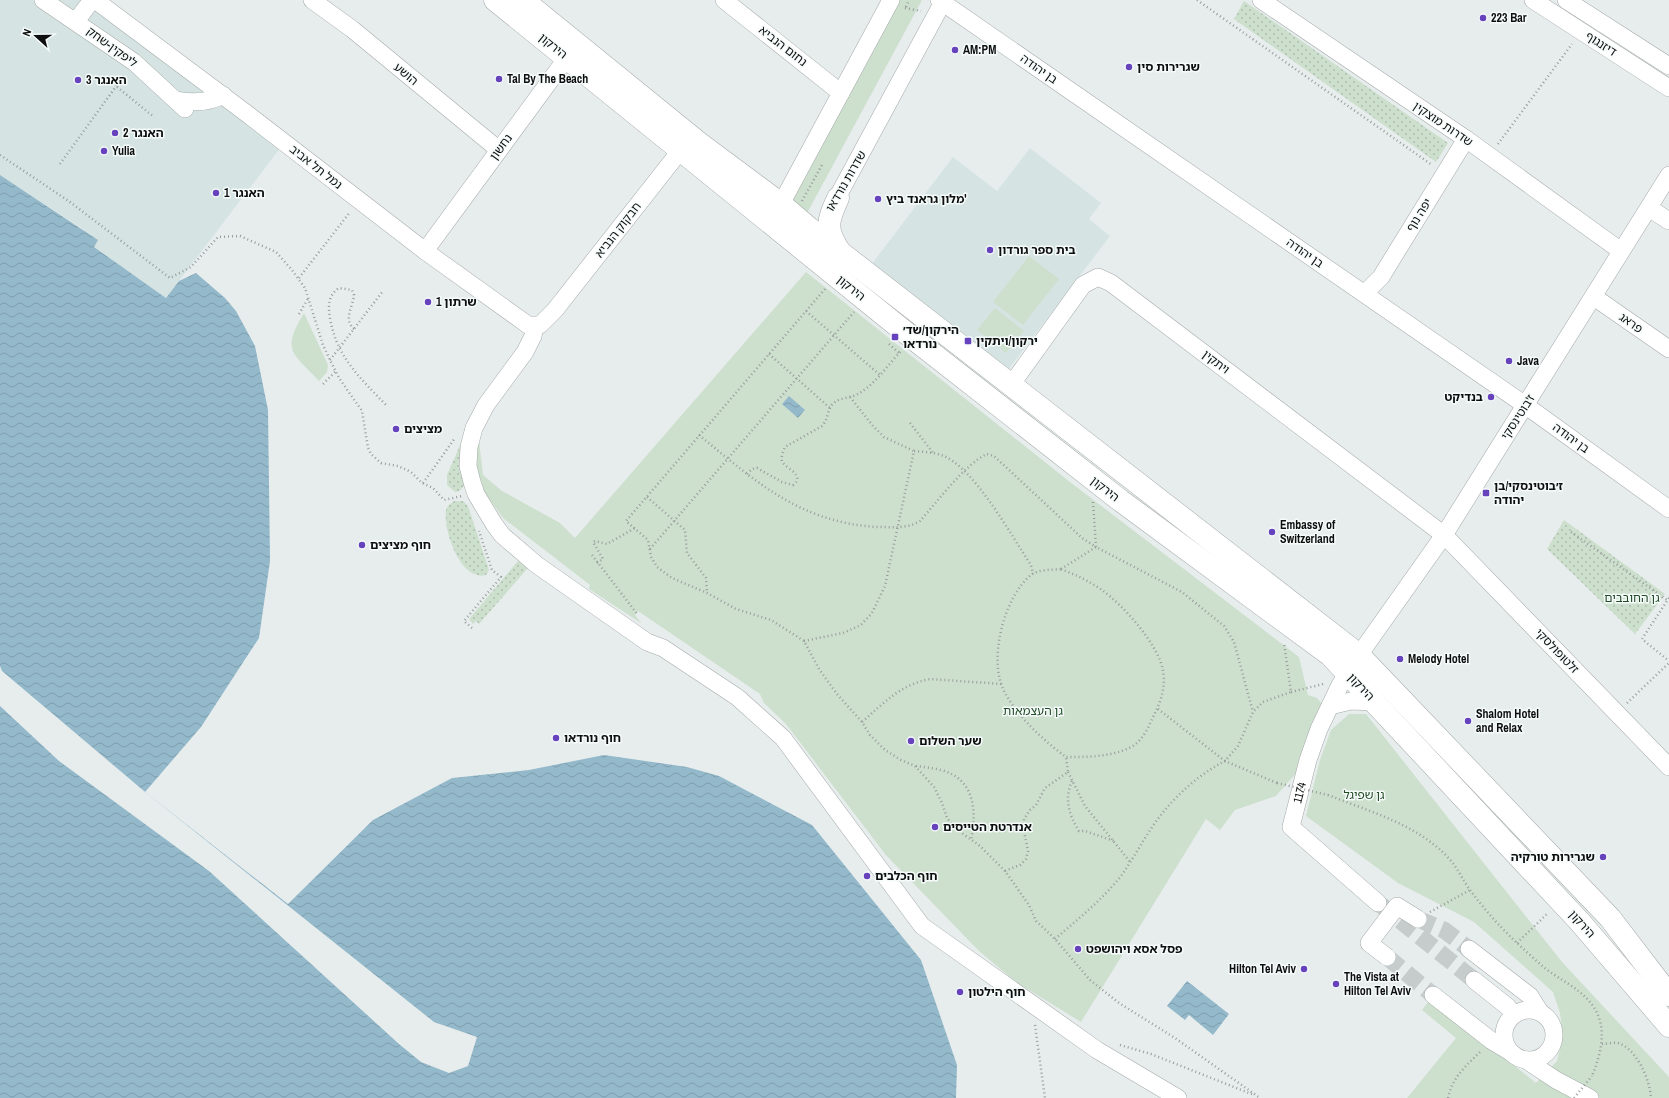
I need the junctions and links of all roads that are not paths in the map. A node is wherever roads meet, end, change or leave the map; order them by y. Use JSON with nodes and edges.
{"nodes":[{"id":1,"x":43,"y":0,"type":"edge"},
{"id":2,"x":93,"y":0,"type":"edge"},
{"id":3,"x":312,"y":0,"type":"edge"},
{"id":4,"x":495,"y":0,"type":"edge"},
{"id":5,"x":523,"y":0,"type":"edge"},
{"id":6,"x":724,"y":0,"type":"edge"},
{"id":7,"x":891,"y":0,"type":"edge"},
{"id":8,"x":1261,"y":0,"type":"edge"},
{"id":9,"x":1533,"y":0,"type":"edge"},
{"id":10,"x":1566,"y":0,"type":"edge"},
{"id":11,"x":945,"y":1,"type":"edge"},
{"id":12,"x":76,"y":21,"type":"junction"},
{"id":13,"x":572,"y":50,"type":"junction"},
{"id":14,"x":1669,"y":66,"type":"edge"},
{"id":15,"x":1669,"y":88,"type":"edge"},
{"id":16,"x":841,"y":93,"type":"junction"},
{"id":17,"x":223,"y":95,"type":"junction"},
{"id":18,"x":1466,"y":139,"type":"junction"},
{"id":19,"x":690,"y":147,"type":"junction"},
{"id":20,"x":498,"y":150,"type":"junction"},
{"id":21,"x":1669,"y":175,"type":"edge"},
{"id":22,"x":838,"y":198,"type":"junction"},
{"id":23,"x":781,"y":204,"type":"junction"},
{"id":24,"x":1649,"y":208,"type":"junction"},
{"id":25,"x":1669,"y":222,"type":"edge"},
{"id":26,"x":809,"y":228,"type":"junction"},
{"id":27,"x":778,"y":230,"type":"junction"},
{"id":28,"x":425,"y":251,"type":"junction"},
{"id":29,"x":1621,"y":251,"type":"junction"},
{"id":30,"x":840,"y":253,"type":"junction"},
{"id":31,"x":1369,"y":288,"type":"junction"},
{"id":32,"x":1594,"y":297,"type":"junction"},
{"id":33,"x":538,"y":325,"type":"junction"},
{"id":34,"x":1669,"y":349,"type":"edge"},
{"id":35,"x":1012,"y":385,"type":"junction"},
{"id":36,"x":1528,"y":402,"type":"junction"},
{"id":37,"x":1669,"y":497,"type":"edge"},
{"id":38,"x":1669,"y":509,"type":"edge"},
{"id":39,"x":1444,"y":535,"type":"junction"},
{"id":40,"x":1354,"y":663,"type":"junction"},
{"id":41,"x":1375,"y":702,"type":"junction"},
{"id":42,"x":1330,"y":706,"type":"junction"},
{"id":43,"x":1669,"y":767,"type":"edge"},
{"id":44,"x":1378,"y":903,"type":"tunnel mouth"},
{"id":45,"x":1418,"y":919,"type":"tunnel mouth"},
{"id":46,"x":1469,"y":949,"type":"tunnel mouth"},
{"id":47,"x":1387,"y":957,"type":"tunnel mouth"},
{"id":48,"x":1474,"y":980,"type":"tunnel mouth"},
{"id":49,"x":1432,"y":995,"type":"tunnel mouth"},
{"id":50,"x":1669,"y":996,"type":"edge"},
{"id":51,"x":1533,"y":1011,"type":"junction"},
{"id":52,"x":1510,"y":1012,"type":"junction"},
{"id":53,"x":1669,"y":1026,"type":"edge"},
{"id":54,"x":1546,"y":1053,"type":"junction"},
{"id":55,"x":1519,"y":1056,"type":"junction"},
{"id":56,"x":1556,"y":1080,"type":"junction"},
{"id":57,"x":1178,"y":1098,"type":"edge"},
{"id":58,"x":1590,"y":1098,"type":"edge"}],
"edges":[{"from":1,"to":12,"type":"street","name":"ליפקין-שחק"},
{"from":2,"to":12,"type":"street"},
{"from":2,"to":17,"type":"street","name":"נמל תל אביב"},
{"from":3,"to":20,"type":"street","name":"הושע"},
{"from":4,"to":13,"type":"main road","name":"הירקון"},
{"from":5,"to":13,"type":"main road","name":"הירקון"},
{"from":6,"to":16,"type":"street","name":"נחום הנביא"},
{"from":7,"to":16,"type":"street"},
{"from":8,"to":18,"type":"street","name":"שדרות מוצקין"},
{"from":9,"to":15,"type":"street","name":"דיזנגוף"},
{"from":10,"to":14,"type":"street","name":"דיזנגוף"},
{"from":11,"to":22,"type":"street","name":"שדרות נורדאו"},
{"from":11,"to":31,"type":"street","name":"בן יהודה"},
{"from":11,"to":36,"type":"street","name":"בן יהודה"},
{"from":12,"to":17,"type":"street","name":"ליפקין-שחק"},
{"from":13,"to":19,"type":"main road","name":"הירקון"},
{"from":13,"to":20,"type":"street","name":"נחשון"},
{"from":16,"to":23,"type":"street"},
{"from":17,"to":28,"type":"street","name":"נמל תל אביב"},
{"from":18,"to":29,"type":"street","name":"שדרות מוצקין"},
{"from":18,"to":31,"type":"street","name":"יפה נוף"},
{"from":19,"to":23,"type":"main road","name":"הירקון"},
{"from":19,"to":27,"type":"main road","name":"הירקון"},
{"from":19,"to":33,"type":"street","name":"חבקוק הנביא"},
{"from":20,"to":28,"type":"street","name":"נחשון"},
{"from":21,"to":24,"type":"street","name":"ז'בוטינסקי"},
{"from":22,"to":26,"type":"street","name":"שדרות נורדאו"},
{"from":22,"to":30,"type":"main road"},
{"from":23,"to":26,"type":"main road","name":"הירקון"},
{"from":23,"to":27,"type":"street"},
{"from":24,"to":25,"type":"street"},
{"from":24,"to":29,"type":"street","name":"ז'בוטינסקי"},
{"from":26,"to":27,"type":"street"},
{"from":26,"to":30,"type":"main road","name":"הירקון"},
{"from":27,"to":40,"type":"main road","name":"הירקון"},
{"from":28,"to":33,"type":"street","name":"נמל תל אביב"},
{"from":29,"to":32,"type":"street","name":"ז'בוטינסקי"},
{"from":30,"to":35,"type":"main road","name":"הירקון"},
{"from":31,"to":36,"type":"street","name":"בן יהודה"},
{"from":32,"to":34,"type":"street","name":"פראג"},
{"from":32,"to":36,"type":"street","name":"ז'בוטינסקי"},
{"from":33,"to":57,"type":"street"},
{"from":35,"to":39,"type":"street","name":"ויתקין"},
{"from":35,"to":40,"type":"main road","name":"הירקון"},
{"from":36,"to":37,"type":"street","name":"בן יהודה"},
{"from":36,"to":38,"type":"street","name":"בן יהודה"},
{"from":36,"to":39,"type":"street","name":"ז'בוטינסקי"},
{"from":39,"to":40,"type":"street","name":"ז'בוטינסקי"},
{"from":39,"to":43,"type":"street","name":"זלטופולסקי"},
{"from":40,"to":41,"type":"main road","name":"הירקון"},
{"from":40,"to":42,"type":"street","name":"1174"},
{"from":40,"to":50,"type":"main road","name":"הירקון"},
{"from":41,"to":42,"type":"street"},
{"from":41,"to":53,"type":"main road","name":"הירקון"},
{"from":42,"to":44,"type":"street","name":"1174"},
{"from":45,"to":47,"type":"street","bridge":true},
{"from":46,"to":51,"type":"street"},
{"from":48,"to":52,"type":"street"},
{"from":49,"to":55,"type":"street"},
{"from":51,"to":52,"type":"street"},
{"from":51,"to":54,"type":"street"},
{"from":52,"to":55,"type":"street"},
{"from":54,"to":55,"type":"street"},
{"from":54,"to":56,"type":"street"},
{"from":55,"to":56,"type":"street"},
{"from":56,"to":58,"type":"street"}]}
